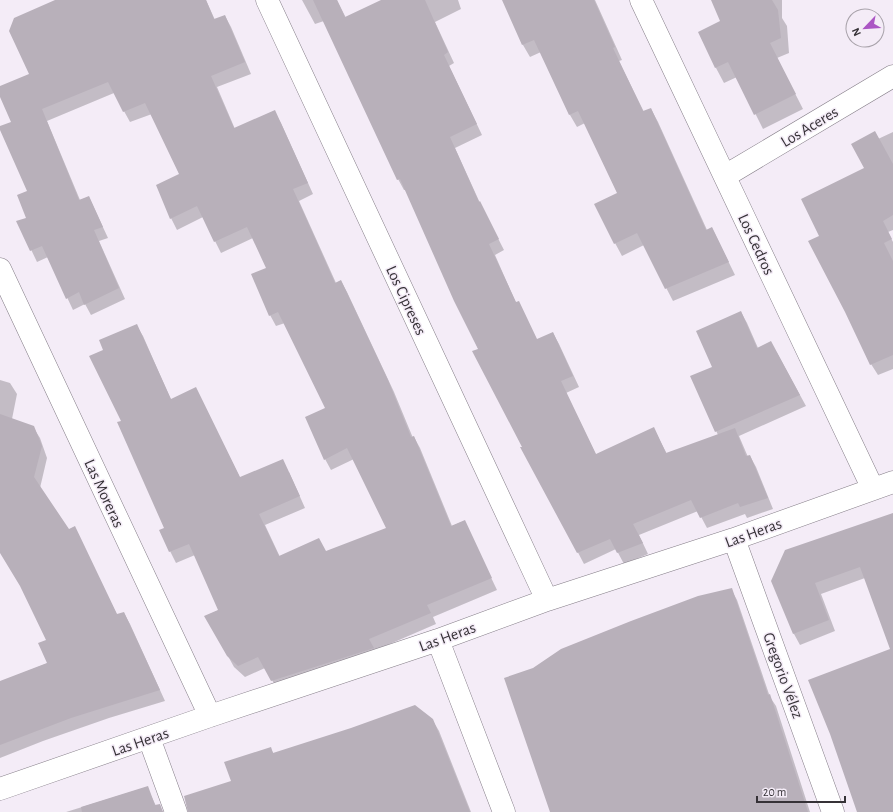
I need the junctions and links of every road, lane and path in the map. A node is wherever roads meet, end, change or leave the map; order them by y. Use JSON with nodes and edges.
{"nodes":[{"id":1,"x":267,"y":0,"type":"edge"},
{"id":2,"x":642,"y":0,"type":"edge"},
{"id":3,"x":893,"y":76,"type":"edge"},
{"id":4,"x":725,"y":176,"type":"junction"},
{"id":5,"x":0,"y":269,"type":"edge"},
{"id":6,"x":883,"y":485,"type":"edge"},
{"id":7,"x":734,"y":539,"type":"junction"},
{"id":8,"x":547,"y":600,"type":"junction"},
{"id":9,"x":438,"y":640,"type":"junction"},
{"id":10,"x":210,"y":716,"type":"junction"},
{"id":11,"x":149,"y":738,"type":"junction"},
{"id":12,"x":0,"y":789,"type":"edge"},
{"id":13,"x":176,"y":812,"type":"edge"},
{"id":14,"x":504,"y":812,"type":"edge"},
{"id":15,"x":833,"y":812,"type":"edge"}],
"edges":[{"from":1,"to":8,"type":"street","name":"Los Cipreses"},
{"from":2,"to":4,"type":"street","name":"Los Cedros"},
{"from":3,"to":4,"type":"street","name":"Los Aceres"},
{"from":4,"to":6,"type":"street","name":"Los Cedros"},
{"from":5,"to":10,"type":"street","name":"Las Moreras"},
{"from":6,"to":7,"type":"street","name":"Las Heras"},
{"from":7,"to":8,"type":"street","name":"Las Heras"},
{"from":7,"to":15,"type":"street","name":"Gregorio Vélez"},
{"from":8,"to":9,"type":"street","name":"Las Heras"},
{"from":9,"to":10,"type":"street","name":"Las Heras"},
{"from":9,"to":14,"type":"street"},
{"from":10,"to":11,"type":"street","name":"Las Heras"},
{"from":11,"to":12,"type":"street","name":"Las Heras"},
{"from":11,"to":13,"type":"street"}]}
